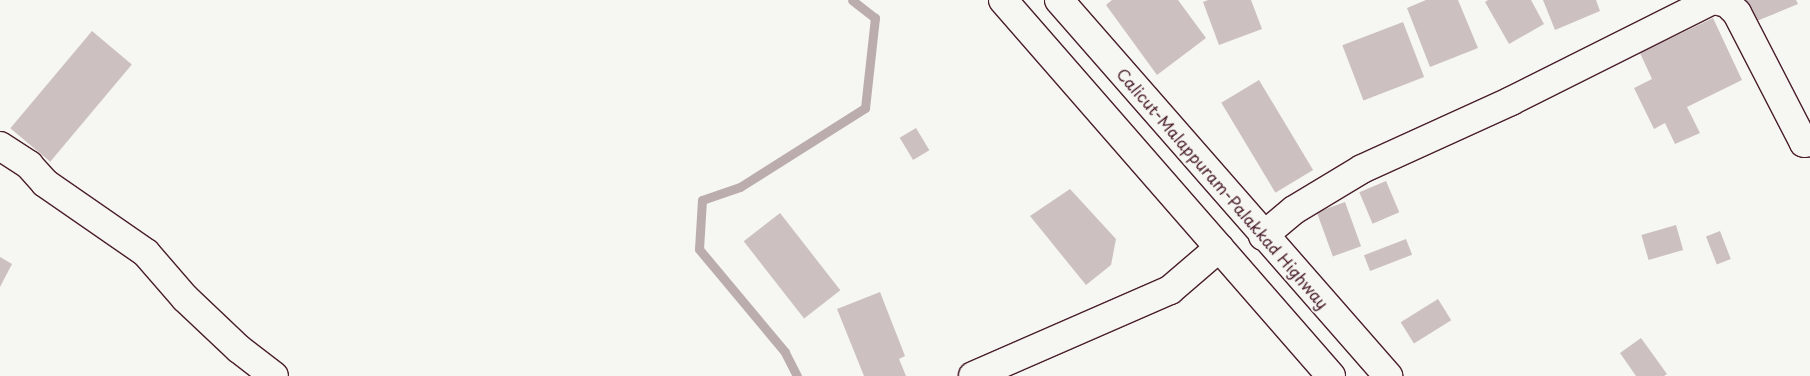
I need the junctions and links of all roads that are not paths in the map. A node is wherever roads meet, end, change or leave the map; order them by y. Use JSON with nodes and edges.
{"nodes":[{"id":1,"x":1003,"y":0,"type":"edge"},
{"id":2,"x":1059,"y":0,"type":"edge"},
{"id":3,"x":1713,"y":0,"type":"edge"},
{"id":4,"x":1810,"y":142,"type":"edge"},
{"id":5,"x":0,"y":146,"type":"edge"},
{"id":6,"x":1263,"y":236,"type":"junction"},
{"id":7,"x":1219,"y":248,"type":"junction"},
{"id":8,"x":274,"y":376,"type":"edge"},
{"id":9,"x":973,"y":376,"type":"edge"},
{"id":10,"x":1331,"y":376,"type":"edge"},
{"id":11,"x":1388,"y":376,"type":"edge"}],
"edges":[{"from":1,"to":7,"type":"main road"},
{"from":2,"to":6,"type":"main road","name":"Calicut-Malappuram-Palakkad Highway"},
{"from":3,"to":4,"type":"main road"},
{"from":3,"to":6,"type":"main road"},
{"from":5,"to":8,"type":"main road"},
{"from":6,"to":11,"type":"main road","name":"Calicut-Malappuram-Palakkad Highway"},
{"from":7,"to":9,"type":"main road"},
{"from":7,"to":10,"type":"main road"}]}
